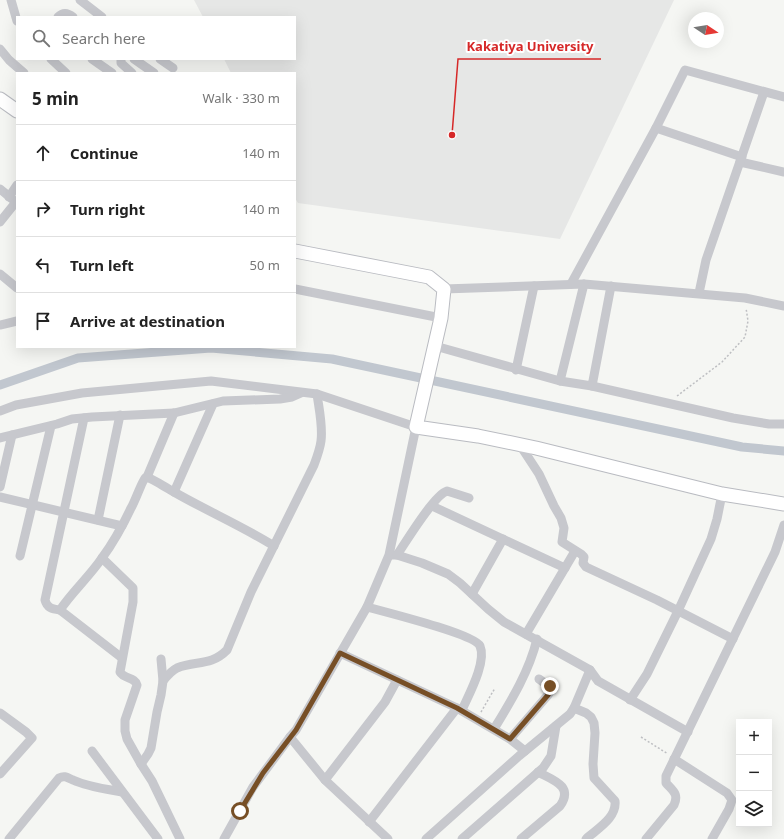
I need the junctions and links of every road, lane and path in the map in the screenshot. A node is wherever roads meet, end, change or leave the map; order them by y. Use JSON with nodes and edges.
{"nodes":[{"id":1,"x":11,"y":0,"type":"edge"},
{"id":2,"x":80,"y":0,"type":"edge"},
{"id":3,"x":59,"y":16,"type":"edge"},
{"id":4,"x":71,"y":16,"type":"edge"},
{"id":5,"x":101,"y":16,"type":"edge"},
{"id":6,"x":16,"y":18,"type":"edge"},
{"id":7,"x":0,"y":49,"type":"edge"},
{"id":8,"x":52,"y":60,"type":"edge"},
{"id":9,"x":63,"y":60,"type":"edge"},
{"id":10,"x":93,"y":60,"type":"edge"},
{"id":11,"x":121,"y":60,"type":"edge"},
{"id":12,"x":161,"y":60,"type":"edge"},
{"id":13,"x":138,"y":62,"type":"edge"},
{"id":14,"x":58,"y":67,"type":"junction"},
{"id":15,"x":173,"y":68,"type":"dead end"},
{"id":16,"x":23,"y":72,"type":"edge"},
{"id":17,"x":65,"y":72,"type":"edge"},
{"id":18,"x":111,"y":72,"type":"edge"},
{"id":19,"x":133,"y":72,"type":"edge"},
{"id":20,"x":134,"y":72,"type":"edge"},
{"id":21,"x":153,"y":72,"type":"edge"},
{"id":22,"x":764,"y":92,"type":"junction"},
{"id":23,"x":784,"y":97,"type":"edge"},
{"id":24,"x":0,"y":99,"type":"edge"},
{"id":25,"x":16,"y":110,"type":"edge"},
{"id":26,"x":656,"y":128,"type":"junction"},
{"id":27,"x":741,"y":159,"type":"junction"},
{"id":28,"x":784,"y":172,"type":"edge"},
{"id":29,"x":0,"y":189,"type":"edge"},
{"id":30,"x":16,"y":190,"type":"edge"},
{"id":31,"x":14,"y":201,"type":"edge"},
{"id":32,"x":0,"y":222,"type":"edge"},
{"id":33,"x":296,"y":250,"type":"edge"},
{"id":34,"x":0,"y":274,"type":"edge"},
{"id":35,"x":571,"y":284,"type":"junction"},
{"id":36,"x":584,"y":284,"type":"junction"},
{"id":37,"x":534,"y":286,"type":"junction"},
{"id":38,"x":611,"y":286,"type":"junction"},
{"id":39,"x":16,"y":287,"type":"edge"},
{"id":40,"x":296,"y":289,"type":"edge"},
{"id":41,"x":444,"y":289,"type":"junction"},
{"id":42,"x":699,"y":293,"type":"junction"},
{"id":43,"x":745,"y":298,"type":"junction"},
{"id":44,"x":784,"y":306,"type":"edge"},
{"id":45,"x":442,"y":318,"type":"junction"},
{"id":46,"x":16,"y":321,"type":"edge"},
{"id":47,"x":0,"y":325,"type":"edge"},
{"id":48,"x":434,"y":351,"type":"junction"},
{"id":49,"x":516,"y":370,"type":"junction"},
{"id":50,"x":560,"y":381,"type":"junction"},
{"id":51,"x":592,"y":386,"type":"junction"},
{"id":52,"x":303,"y":392,"type":"junction"},
{"id":53,"x":317,"y":394,"type":"junction"},
{"id":54,"x":677,"y":396,"type":"dead end"},
{"id":55,"x":214,"y":404,"type":"junction"},
{"id":56,"x":0,"y":411,"type":"edge"},
{"id":57,"x":174,"y":413,"type":"junction"},
{"id":58,"x":120,"y":415,"type":"junction"},
{"id":59,"x":84,"y":418,"type":"junction"},
{"id":60,"x":784,"y":424,"type":"edge"},
{"id":61,"x":50,"y":426,"type":"junction"},
{"id":62,"x":416,"y":428,"type":"junction"},
{"id":63,"x":12,"y":435,"type":"junction"},
{"id":64,"x":0,"y":438,"type":"edge"},
{"id":65,"x":520,"y":445,"type":"junction"},
{"id":66,"x":147,"y":477,"type":"junction"},
{"id":67,"x":0,"y":487,"type":"edge"},
{"id":68,"x":174,"y":492,"type":"junction"},
{"id":69,"x":722,"y":494,"type":"junction"},
{"id":70,"x":0,"y":497,"type":"edge"},
{"id":71,"x":469,"y":498,"type":"dead end"},
{"id":72,"x":784,"y":504,"type":"edge"},
{"id":73,"x":33,"y":505,"type":"junction"},
{"id":74,"x":432,"y":506,"type":"junction"},
{"id":75,"x":64,"y":512,"type":"junction"},
{"id":76,"x":98,"y":520,"type":"junction"},
{"id":77,"x":784,"y":525,"type":"edge"},
{"id":78,"x":122,"y":526,"type":"junction"},
{"id":79,"x":503,"y":539,"type":"junction"},
{"id":80,"x":274,"y":546,"type":"junction"},
{"id":81,"x":575,"y":551,"type":"junction"},
{"id":82,"x":393,"y":555,"type":"junction"},
{"id":83,"x":20,"y":556,"type":"dead end"},
{"id":84,"x":102,"y":558,"type":"junction"},
{"id":85,"x":565,"y":568,"type":"junction"},
{"id":86,"x":472,"y":594,"type":"junction"},
{"id":87,"x":367,"y":607,"type":"junction"},
{"id":88,"x":60,"y":610,"type":"junction"},
{"id":89,"x":678,"y":611,"type":"junction"},
{"id":90,"x":526,"y":634,"type":"junction"},
{"id":91,"x":537,"y":639,"type":"junction"},
{"id":92,"x":733,"y":639,"type":"junction"},
{"id":93,"x":340,"y":653,"type":"junction"},
{"id":94,"x":122,"y":658,"type":"junction"},
{"id":95,"x":161,"y":659,"type":"dead end"},
{"id":96,"x":590,"y":670,"type":"junction"},
{"id":97,"x":539,"y":679,"type":"dead end"},
{"id":98,"x":397,"y":680,"type":"junction"},
{"id":99,"x":163,"y":681,"type":"junction"},
{"id":100,"x":495,"y":688,"type":"dead end"},
{"id":101,"x":630,"y":700,"type":"junction"},
{"id":102,"x":574,"y":708,"type":"junction"},
{"id":103,"x":459,"y":709,"type":"junction"},
{"id":104,"x":0,"y":714,"type":"edge"},
{"id":105,"x":477,"y":719,"type":"junction"},
{"id":106,"x":556,"y":726,"type":"junction"},
{"id":107,"x":494,"y":729,"type":"junction"},
{"id":108,"x":688,"y":732,"type":"junction"},
{"id":109,"x":290,"y":736,"type":"junction"},
{"id":110,"x":641,"y":737,"type":"dead end"},
{"id":111,"x":510,"y":739,"type":"junction"},
{"id":112,"x":92,"y":751,"type":"dead end"},
{"id":113,"x":526,"y":751,"type":"junction"},
{"id":114,"x":674,"y":759,"type":"junction"},
{"id":115,"x":141,"y":764,"type":"junction"},
{"id":116,"x":538,"y":772,"type":"junction"},
{"id":117,"x":0,"y":774,"type":"edge"},
{"id":118,"x":325,"y":780,"type":"junction"},
{"id":119,"x":122,"y":792,"type":"junction"},
{"id":120,"x":369,"y":822,"type":"junction"},
{"id":121,"x":9,"y":839,"type":"edge"},
{"id":122,"x":158,"y":839,"type":"edge"},
{"id":123,"x":180,"y":839,"type":"edge"},
{"id":124,"x":224,"y":839,"type":"edge"},
{"id":125,"x":387,"y":839,"type":"edge"},
{"id":126,"x":426,"y":839,"type":"edge"},
{"id":127,"x":462,"y":839,"type":"edge"},
{"id":128,"x":521,"y":839,"type":"edge"},
{"id":129,"x":586,"y":839,"type":"edge"},
{"id":130,"x":646,"y":839,"type":"edge"},
{"id":131,"x":712,"y":839,"type":"edge"}],
"edges":[{"from":1,"to":6,"type":"street"},
{"from":2,"to":5,"type":"street"},
{"from":3,"to":4,"type":"street"},
{"from":7,"to":16,"type":"street"},
{"from":8,"to":14,"type":"street"},
{"from":9,"to":14,"type":"street"},
{"from":10,"to":18,"type":"street"},
{"from":11,"to":19,"type":"street"},
{"from":12,"to":15,"type":"street"},
{"from":13,"to":20,"type":"street"},
{"from":13,"to":21,"type":"street"},
{"from":14,"to":17,"type":"street"},
{"from":22,"to":23,"type":"street"},
{"from":22,"to":26,"type":"street"},
{"from":22,"to":27,"type":"street"},
{"from":24,"to":25,"type":"street"},
{"from":26,"to":27,"type":"street"},
{"from":26,"to":35,"type":"street"},
{"from":27,"to":28,"type":"street"},
{"from":27,"to":42,"type":"street"},
{"from":29,"to":31,"type":"street"},
{"from":30,"to":31,"type":"street"},
{"from":31,"to":32,"type":"street"},
{"from":33,"to":41,"type":"street"},
{"from":34,"to":39,"type":"street"},
{"from":35,"to":36,"type":"street"},
{"from":35,"to":37,"type":"street"},
{"from":36,"to":38,"type":"street"},
{"from":36,"to":50,"type":"street"},
{"from":37,"to":41,"type":"street"},
{"from":37,"to":49,"type":"street"},
{"from":38,"to":42,"type":"street"},
{"from":38,"to":51,"type":"street"},
{"from":40,"to":45,"type":"street"},
{"from":41,"to":45,"type":"street"},
{"from":42,"to":43,"type":"street"},
{"from":43,"to":44,"type":"street"},
{"from":43,"to":54,"type":"path"},
{"from":45,"to":48,"type":"street"},
{"from":46,"to":47,"type":"street"},
{"from":48,"to":49,"type":"street"},
{"from":48,"to":62,"type":"street"},
{"from":49,"to":50,"type":"street"},
{"from":50,"to":51,"type":"street"},
{"from":51,"to":60,"type":"street"},
{"from":52,"to":53,"type":"street"},
{"from":52,"to":55,"type":"street"},
{"from":52,"to":56,"type":"street"},
{"from":53,"to":62,"type":"street"},
{"from":53,"to":80,"type":"street"},
{"from":55,"to":57,"type":"street"},
{"from":55,"to":68,"type":"street"},
{"from":57,"to":58,"type":"street"},
{"from":57,"to":66,"type":"street"},
{"from":58,"to":59,"type":"street"},
{"from":58,"to":76,"type":"street"},
{"from":59,"to":61,"type":"street"},
{"from":59,"to":75,"type":"street"},
{"from":61,"to":63,"type":"street"},
{"from":61,"to":73,"type":"street"},
{"from":62,"to":65,"type":"street"},
{"from":62,"to":82,"type":"street"},
{"from":63,"to":64,"type":"street"},
{"from":63,"to":67,"type":"street"},
{"from":65,"to":69,"type":"street"},
{"from":65,"to":81,"type":"street"},
{"from":66,"to":68,"type":"street"},
{"from":66,"to":78,"type":"street"},
{"from":68,"to":80,"type":"street"},
{"from":69,"to":72,"type":"street"},
{"from":69,"to":89,"type":"street"},
{"from":70,"to":73,"type":"street"},
{"from":71,"to":74,"type":"street"},
{"from":73,"to":75,"type":"street"},
{"from":73,"to":83,"type":"street"},
{"from":74,"to":79,"type":"street"},
{"from":74,"to":82,"type":"street"},
{"from":75,"to":76,"type":"street"},
{"from":75,"to":88,"type":"street"},
{"from":76,"to":78,"type":"street"},
{"from":77,"to":92,"type":"street"},
{"from":78,"to":84,"type":"street"},
{"from":79,"to":85,"type":"street"},
{"from":79,"to":86,"type":"street"},
{"from":80,"to":99,"type":"street"},
{"from":81,"to":85,"type":"street"},
{"from":81,"to":89,"type":"street"},
{"from":82,"to":86,"type":"street"},
{"from":82,"to":87,"type":"street"},
{"from":84,"to":88,"type":"street"},
{"from":84,"to":94,"type":"street"},
{"from":85,"to":90,"type":"street"},
{"from":86,"to":90,"type":"street"},
{"from":87,"to":93,"type":"street"},
{"from":87,"to":103,"type":"street"},
{"from":88,"to":94,"type":"street"},
{"from":89,"to":92,"type":"street"},
{"from":89,"to":101,"type":"street"},
{"from":90,"to":91,"type":"street"},
{"from":91,"to":96,"type":"street"},
{"from":91,"to":107,"type":"street"},
{"from":92,"to":108,"type":"street"},
{"from":93,"to":98,"type":"street"},
{"from":93,"to":109,"type":"street"},
{"from":94,"to":115,"type":"street"},
{"from":95,"to":99,"type":"street"},
{"from":96,"to":101,"type":"street"},
{"from":96,"to":102,"type":"street"},
{"from":97,"to":111,"type":"street"},
{"from":98,"to":103,"type":"street"},
{"from":98,"to":118,"type":"street"},
{"from":99,"to":115,"type":"street"},
{"from":100,"to":105,"type":"path"},
{"from":101,"to":108,"type":"street"},
{"from":102,"to":106,"type":"street"},
{"from":102,"to":129,"type":"street"},
{"from":103,"to":105,"type":"street"},
{"from":103,"to":120,"type":"street"},
{"from":104,"to":117,"type":"street"},
{"from":105,"to":107,"type":"street"},
{"from":106,"to":113,"type":"street"},
{"from":106,"to":116,"type":"street"},
{"from":107,"to":111,"type":"street"},
{"from":108,"to":114,"type":"street"},
{"from":109,"to":118,"type":"street"},
{"from":109,"to":124,"type":"street"},
{"from":110,"to":114,"type":"path"},
{"from":111,"to":113,"type":"street"},
{"from":112,"to":119,"type":"street"},
{"from":113,"to":126,"type":"street"},
{"from":114,"to":130,"type":"street"},
{"from":114,"to":131,"type":"street"},
{"from":115,"to":123,"type":"street"},
{"from":116,"to":127,"type":"street"},
{"from":116,"to":128,"type":"street"},
{"from":118,"to":120,"type":"street"},
{"from":119,"to":121,"type":"street"},
{"from":119,"to":122,"type":"street"},
{"from":120,"to":125,"type":"street"}]}
